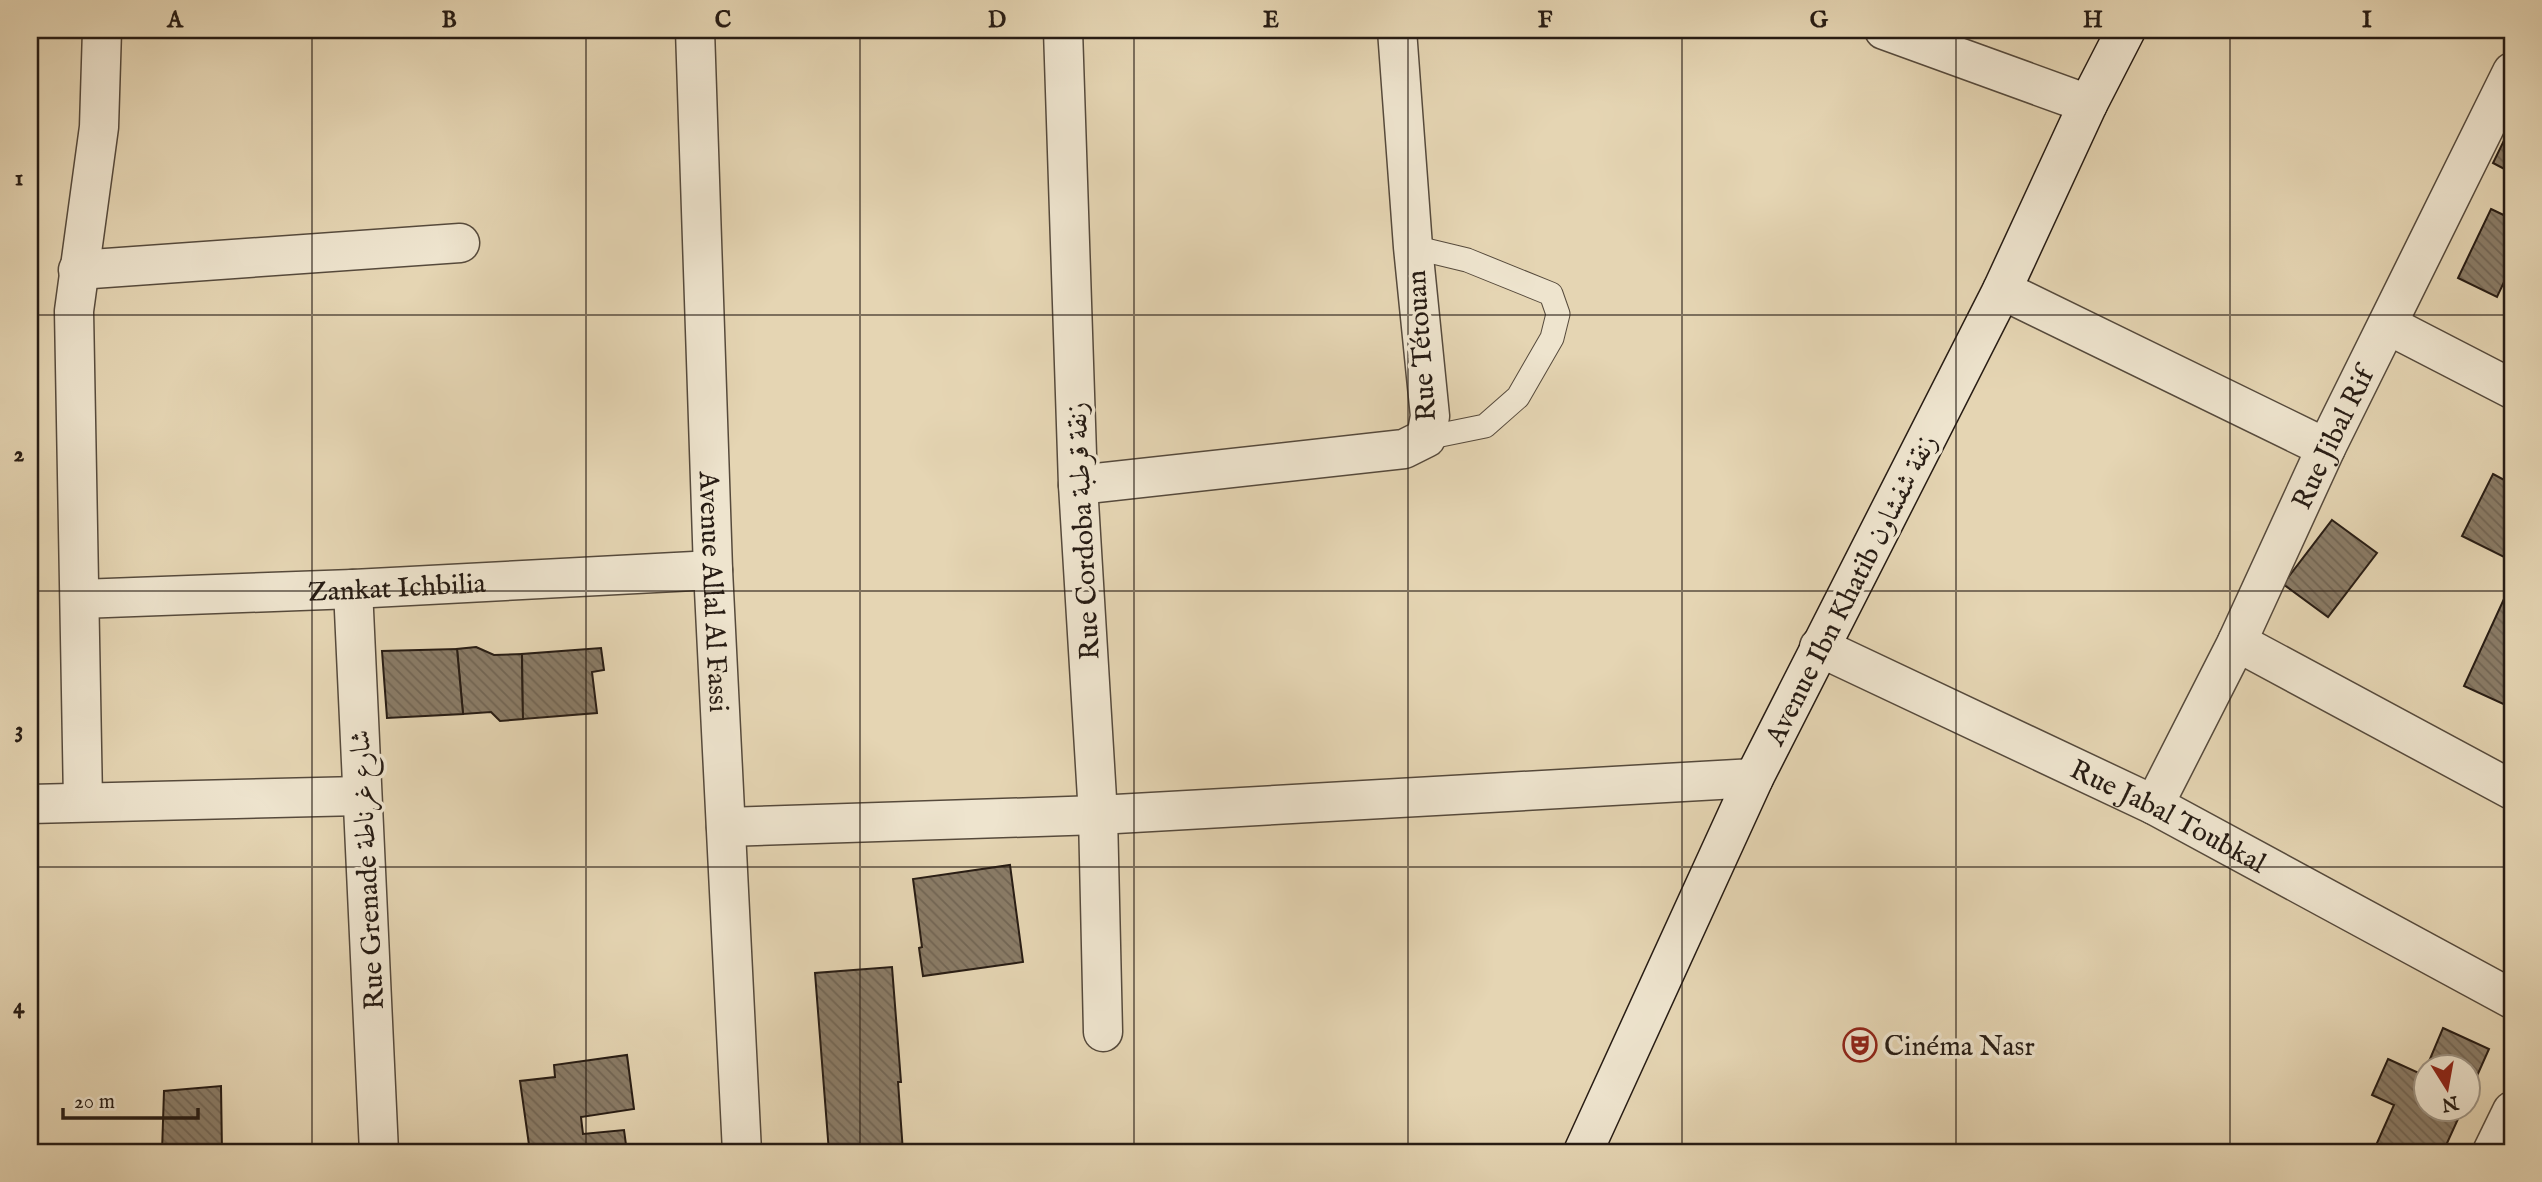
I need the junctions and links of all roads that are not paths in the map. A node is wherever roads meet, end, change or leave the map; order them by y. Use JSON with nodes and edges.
{"nodes":[{"id":1,"x":102,"y":30,"type":"edge"},
{"id":2,"x":695,"y":30,"type":"edge"},
{"id":3,"x":1063,"y":30,"type":"edge"},
{"id":4,"x":1396,"y":30,"type":"edge"},
{"id":5,"x":1884,"y":30,"type":"edge"},
{"id":6,"x":2126,"y":30,"type":"edge"},
{"id":7,"x":2512,"y":72,"type":"edge"},
{"id":8,"x":2088,"y":104,"type":"junction"},
{"id":9,"x":460,"y":243,"type":"dead end"},
{"id":10,"x":1413,"y":247,"type":"junction"},
{"id":11,"x":78,"y":270,"type":"junction"},
{"id":12,"x":2002,"y":290,"type":"junction"},
{"id":13,"x":2388,"y":325,"type":"junction"},
{"id":14,"x":2512,"y":389,"type":"edge"},
{"id":15,"x":1426,"y":438,"type":"junction"},
{"id":16,"x":2326,"y":448,"type":"junction"},
{"id":17,"x":1078,"y":485,"type":"junction"},
{"id":18,"x":713,"y":570,"type":"junction"},
{"id":19,"x":353,"y":589,"type":"junction"},
{"id":20,"x":80,"y":599,"type":"junction"},
{"id":21,"x":2237,"y":642,"type":"junction"},
{"id":22,"x":1819,"y":647,"type":"junction"},
{"id":23,"x":1754,"y":778,"type":"junction"},
{"id":24,"x":2512,"y":790,"type":"edge"},
{"id":25,"x":360,"y":796,"type":"junction"},
{"id":26,"x":83,"y":801,"type":"junction"},
{"id":27,"x":30,"y":804,"type":"edge"},
{"id":28,"x":2154,"y":805,"type":"junction"},
{"id":29,"x":1098,"y":815,"type":"junction"},
{"id":30,"x":726,"y":827,"type":"junction"},
{"id":31,"x":2512,"y":999,"type":"edge"},
{"id":32,"x":1103,"y":1032,"type":"dead end"},
{"id":33,"x":2512,"y":1111,"type":"edge"},
{"id":34,"x":379,"y":1152,"type":"edge"},
{"id":35,"x":742,"y":1152,"type":"edge"},
{"id":36,"x":1583,"y":1152,"type":"edge"},
{"id":37,"x":2492,"y":1152,"type":"edge"}],
"edges":[{"from":1,"to":11,"type":"street"},
{"from":2,"to":18,"type":"street","name":"Avenue Allal Al Fassi"},
{"from":3,"to":17,"type":"street","name":"Rue Cordoba زنقة قرطبة"},
{"from":4,"to":10,"type":"street","name":"Rue Tétouan"},
{"from":5,"to":8,"type":"street"},
{"from":6,"to":8,"type":"street","name":"Avenue Ibn Khatib زنقة شفشاون"},
{"from":7,"to":13,"type":"street","name":"Rue Jibal Rif"},
{"from":8,"to":12,"type":"street","name":"Avenue Ibn Khatib زنقة شفشاون"},
{"from":9,"to":11,"type":"street"},
{"from":10,"to":15,"type":"street","name":"Rue Tétouan"},
{"from":10,"to":15,"type":"lane"},
{"from":11,"to":20,"type":"street"},
{"from":12,"to":16,"type":"street"},
{"from":12,"to":22,"type":"street","name":"Avenue Ibn Khatib زنقة شفشاون"},
{"from":13,"to":14,"type":"street"},
{"from":13,"to":16,"type":"street","name":"Rue Jibal Rif"},
{"from":15,"to":17,"type":"street","name":"Rue Tétouan"},
{"from":16,"to":21,"type":"street","name":"Rue Jibal Rif"},
{"from":17,"to":29,"type":"street","name":"Rue Cordoba زنقة قرطبة"},
{"from":18,"to":19,"type":"street","name":"Zankat Ichbilia"},
{"from":18,"to":30,"type":"street","name":"Avenue Allal Al Fassi"},
{"from":19,"to":20,"type":"street","name":"Zankat Ichbilia"},
{"from":19,"to":25,"type":"street","name":"Rue Grenade شارع غرناطة"},
{"from":20,"to":26,"type":"street"},
{"from":21,"to":24,"type":"street"},
{"from":21,"to":28,"type":"street","name":"Rue Jibal Rif"},
{"from":22,"to":23,"type":"street","name":"Avenue Ibn Khatib زنقة شفشاون"},
{"from":22,"to":28,"type":"street","name":"Rue Jabal Toubkal"},
{"from":23,"to":29,"type":"street"},
{"from":23,"to":36,"type":"street","name":"Avenue Ibn Khatib زنقة شفشاون"},
{"from":25,"to":26,"type":"street"},
{"from":25,"to":34,"type":"street","name":"Rue Grenade شارع غرناطة"},
{"from":26,"to":27,"type":"street"},
{"from":28,"to":31,"type":"street","name":"Rue Jabal Toubkal"},
{"from":29,"to":30,"type":"street"},
{"from":29,"to":32,"type":"street","name":"Rue Cordoba زنقة قرطبة"},
{"from":30,"to":35,"type":"street","name":"Avenue Allal Al Fassi"},
{"from":33,"to":37,"type":"street"}]}
